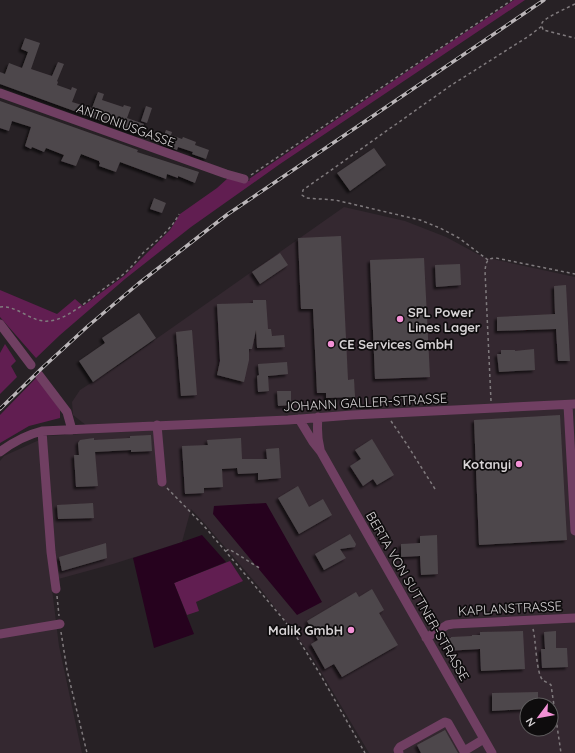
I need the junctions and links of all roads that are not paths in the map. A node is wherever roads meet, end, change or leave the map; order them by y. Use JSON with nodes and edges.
{"nodes":[{"id":1,"x":0,"y":93,"type":"edge"},
{"id":2,"x":244,"y":179,"type":"road end"},
{"id":3,"x":0,"y":324,"type":"edge"},
{"id":4,"x":31,"y":365,"type":"dead end"},
{"id":5,"x":39,"y":375,"type":"dead end"},
{"id":6,"x":572,"y":404,"type":"edge"},
{"id":7,"x":318,"y":417,"type":"junction"},
{"id":8,"x":299,"y":419,"type":"junction"},
{"id":9,"x":157,"y":426,"type":"junction"},
{"id":10,"x":72,"y":430,"type":"junction"},
{"id":11,"x":42,"y":431,"type":"junction"},
{"id":12,"x":0,"y":452,"type":"edge"},
{"id":13,"x":320,"y":452,"type":"junction"},
{"id":14,"x":573,"y":469,"type":"edge"},
{"id":15,"x":162,"y":482,"type":"road end"},
{"id":16,"x":575,"y":531,"type":"edge"},
{"id":17,"x":56,"y":588,"type":"road end"},
{"id":18,"x":575,"y":618,"type":"edge"},
{"id":19,"x":60,"y":624,"type":"road end"},
{"id":20,"x":0,"y":634,"type":"edge"},
{"id":21,"x":426,"y":638,"type":"junction"},
{"id":22,"x":484,"y":739,"type":"junction"},
{"id":23,"x":464,"y":752,"type":"edge"},
{"id":24,"x":399,"y":753,"type":"edge"},
{"id":25,"x":492,"y":753,"type":"edge"}],
"edges":[{"from":1,"to":2,"type":"street","name":"ANTONIUSGASSE"},
{"from":3,"to":4,"type":"street"},
{"from":5,"to":10,"type":"street"},
{"from":6,"to":7,"type":"street","name":"JOHANN GALLER-STRASSE"},
{"from":6,"to":14,"type":"street"},
{"from":7,"to":8,"type":"street","name":"JOHANN GALLER-STRASSE"},
{"from":7,"to":13,"type":"street","name":"BERTA VON SUTTNER-STRASSE"},
{"from":8,"to":9,"type":"street","name":"JOHANN GALLER-STRASSE"},
{"from":8,"to":13,"type":"street","name":"BERTA VON SUTTNER-STRASSE"},
{"from":9,"to":10,"type":"street","name":"JOHANN GALLER-STRASSE"},
{"from":9,"to":15,"type":"street"},
{"from":10,"to":11,"type":"street","name":"JOHANN GALLER-STRASSE"},
{"from":11,"to":12,"type":"street","name":"JOHANN GALLER-STRASSE"},
{"from":11,"to":17,"type":"street"},
{"from":13,"to":21,"type":"street","name":"BERTA VON SUTTNER-STRASSE"},
{"from":14,"to":16,"type":"street"},
{"from":18,"to":21,"type":"street","name":"KAPLANSTRASSE"},
{"from":19,"to":20,"type":"street"},
{"from":21,"to":22,"type":"street","name":"BERTA VON SUTTNER-STRASSE"},
{"from":22,"to":23,"type":"street"},
{"from":22,"to":25,"type":"street","name":"BERTA VON SUTTNER-STRASSE"},
{"from":23,"to":24,"type":"street"}]}
